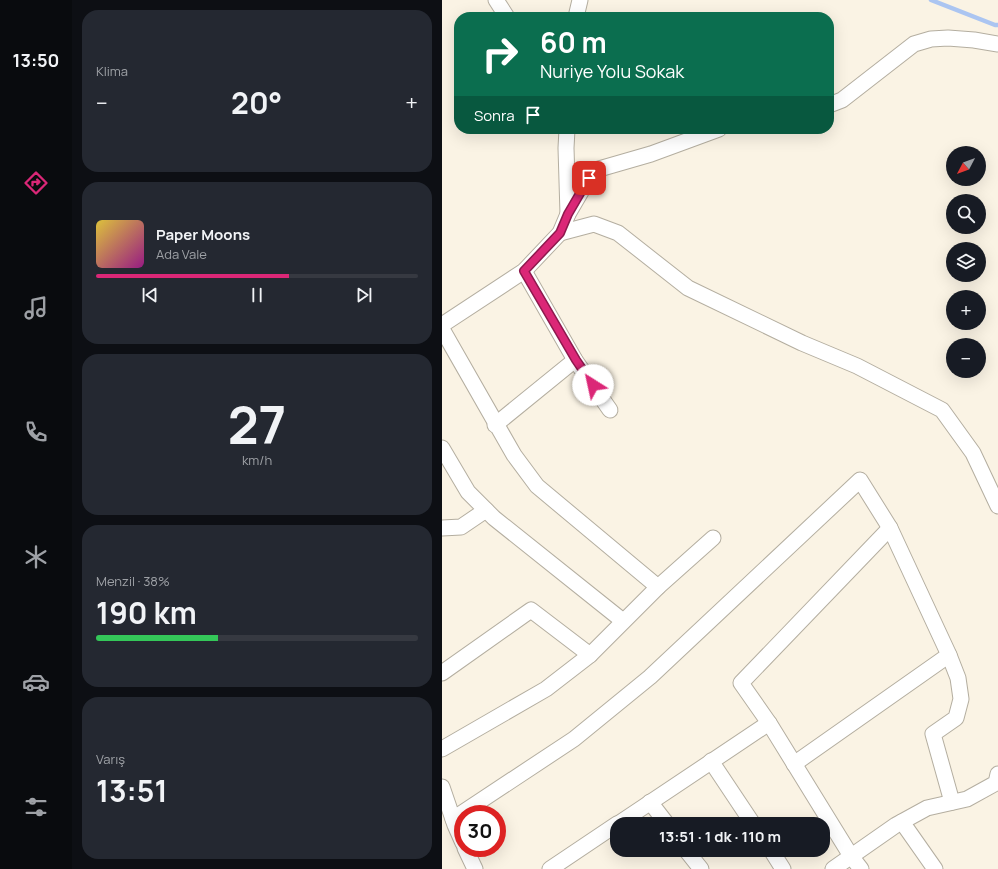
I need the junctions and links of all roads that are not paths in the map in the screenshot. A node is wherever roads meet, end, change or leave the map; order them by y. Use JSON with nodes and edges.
{"nodes":[{"id":1,"x":496,"y":0,"type":"edge"},
{"id":2,"x":580,"y":0,"type":"edge"},
{"id":3,"x":504,"y":12,"type":"edge"},
{"id":4,"x":577,"y":12,"type":"edge"},
{"id":5,"x":998,"y":44,"type":"edge"},
{"id":6,"x":834,"y":103,"type":"edge"},
{"id":7,"x":567,"y":134,"type":"edge"},
{"id":8,"x":705,"y":134,"type":"edge"},
{"id":9,"x":568,"y":214,"type":"junction"},
{"id":10,"x":560,"y":233,"type":"junction"},
{"id":11,"x":524,"y":271,"type":"junction"},
{"id":12,"x":442,"y":324,"type":"edge"},
{"id":13,"x":442,"y":329,"type":"edge"},
{"id":14,"x":576,"y":360,"type":"junction"},
{"id":15,"x":610,"y":410,"type":"dead end"},
{"id":16,"x":495,"y":424,"type":"junction"},
{"id":17,"x":442,"y":448,"type":"edge"},
{"id":18,"x":998,"y":506,"type":"edge"},
{"id":19,"x":486,"y":510,"type":"junction"},
{"id":20,"x":442,"y":528,"type":"edge"},
{"id":21,"x":890,"y":528,"type":"junction"},
{"id":22,"x":713,"y":538,"type":"dead end"},
{"id":23,"x":658,"y":587,"type":"junction"},
{"id":24,"x":623,"y":621,"type":"junction"},
{"id":25,"x":590,"y":655,"type":"junction"},
{"id":26,"x":949,"y":655,"type":"junction"},
{"id":27,"x":442,"y":673,"type":"edge"},
{"id":28,"x":769,"y":723,"type":"junction"},
{"id":29,"x":442,"y":749,"type":"edge"},
{"id":30,"x":711,"y":762,"type":"junction"},
{"id":31,"x":794,"y":764,"type":"junction"},
{"id":32,"x":998,"y":774,"type":"edge"},
{"id":33,"x":442,"y":787,"type":"edge"},
{"id":34,"x":650,"y":802,"type":"junction"},
{"id":35,"x":952,"y":802,"type":"junction"},
{"id":36,"x":475,"y":805,"type":"edge"},
{"id":37,"x":628,"y":817,"type":"edge"},
{"id":38,"x":662,"y":817,"type":"edge"},
{"id":39,"x":748,"y":817,"type":"edge"},
{"id":40,"x":454,"y":819,"type":"edge"},
{"id":41,"x":902,"y":822,"type":"junction"},
{"id":42,"x":610,"y":829,"type":"edge"},
{"id":43,"x":851,"y":856,"type":"junction"},
{"id":44,"x":469,"y":857,"type":"edge"},
{"id":45,"x":692,"y":857,"type":"edge"},
{"id":46,"x":775,"y":857,"type":"edge"},
{"id":47,"x":556,"y":868,"type":"edge"},
{"id":48,"x":475,"y":869,"type":"edge"},
{"id":49,"x":701,"y":869,"type":"edge"},
{"id":50,"x":783,"y":869,"type":"edge"},
{"id":51,"x":833,"y":869,"type":"edge"},
{"id":52,"x":861,"y":869,"type":"edge"},
{"id":53,"x":935,"y":869,"type":"edge"}],
"edges":[{"from":1,"to":3,"type":"street"},
{"from":2,"to":4,"type":"street"},
{"from":5,"to":6,"type":"street"},
{"from":7,"to":9,"type":"street"},
{"from":8,"to":9,"type":"street"},
{"from":9,"to":10,"type":"street"},
{"from":10,"to":11,"type":"street"},
{"from":10,"to":18,"type":"street"},
{"from":11,"to":12,"type":"street"},
{"from":11,"to":14,"type":"street"},
{"from":13,"to":16,"type":"street"},
{"from":14,"to":15,"type":"street"},
{"from":14,"to":16,"type":"street"},
{"from":16,"to":23,"type":"street"},
{"from":17,"to":19,"type":"street"},
{"from":19,"to":20,"type":"street"},
{"from":19,"to":24,"type":"street"},
{"from":21,"to":26,"type":"street"},
{"from":21,"to":28,"type":"street"},
{"from":21,"to":36,"type":"street"},
{"from":22,"to":23,"type":"street"},
{"from":23,"to":24,"type":"street"},
{"from":24,"to":25,"type":"street"},
{"from":25,"to":27,"type":"street"},
{"from":25,"to":29,"type":"street"},
{"from":26,"to":31,"type":"street"},
{"from":26,"to":35,"type":"street"},
{"from":28,"to":30,"type":"street"},
{"from":28,"to":31,"type":"street"},
{"from":30,"to":34,"type":"street"},
{"from":30,"to":39,"type":"street"},
{"from":31,"to":43,"type":"street"},
{"from":32,"to":35,"type":"street"},
{"from":33,"to":40,"type":"street"},
{"from":34,"to":37,"type":"street"},
{"from":34,"to":38,"type":"street"},
{"from":35,"to":41,"type":"street"},
{"from":41,"to":43,"type":"street"},
{"from":41,"to":53,"type":"street"},
{"from":42,"to":47,"type":"street"},
{"from":43,"to":51,"type":"street"},
{"from":43,"to":52,"type":"street"},
{"from":44,"to":48,"type":"street"},
{"from":45,"to":49,"type":"street"},
{"from":46,"to":50,"type":"street"}]}
